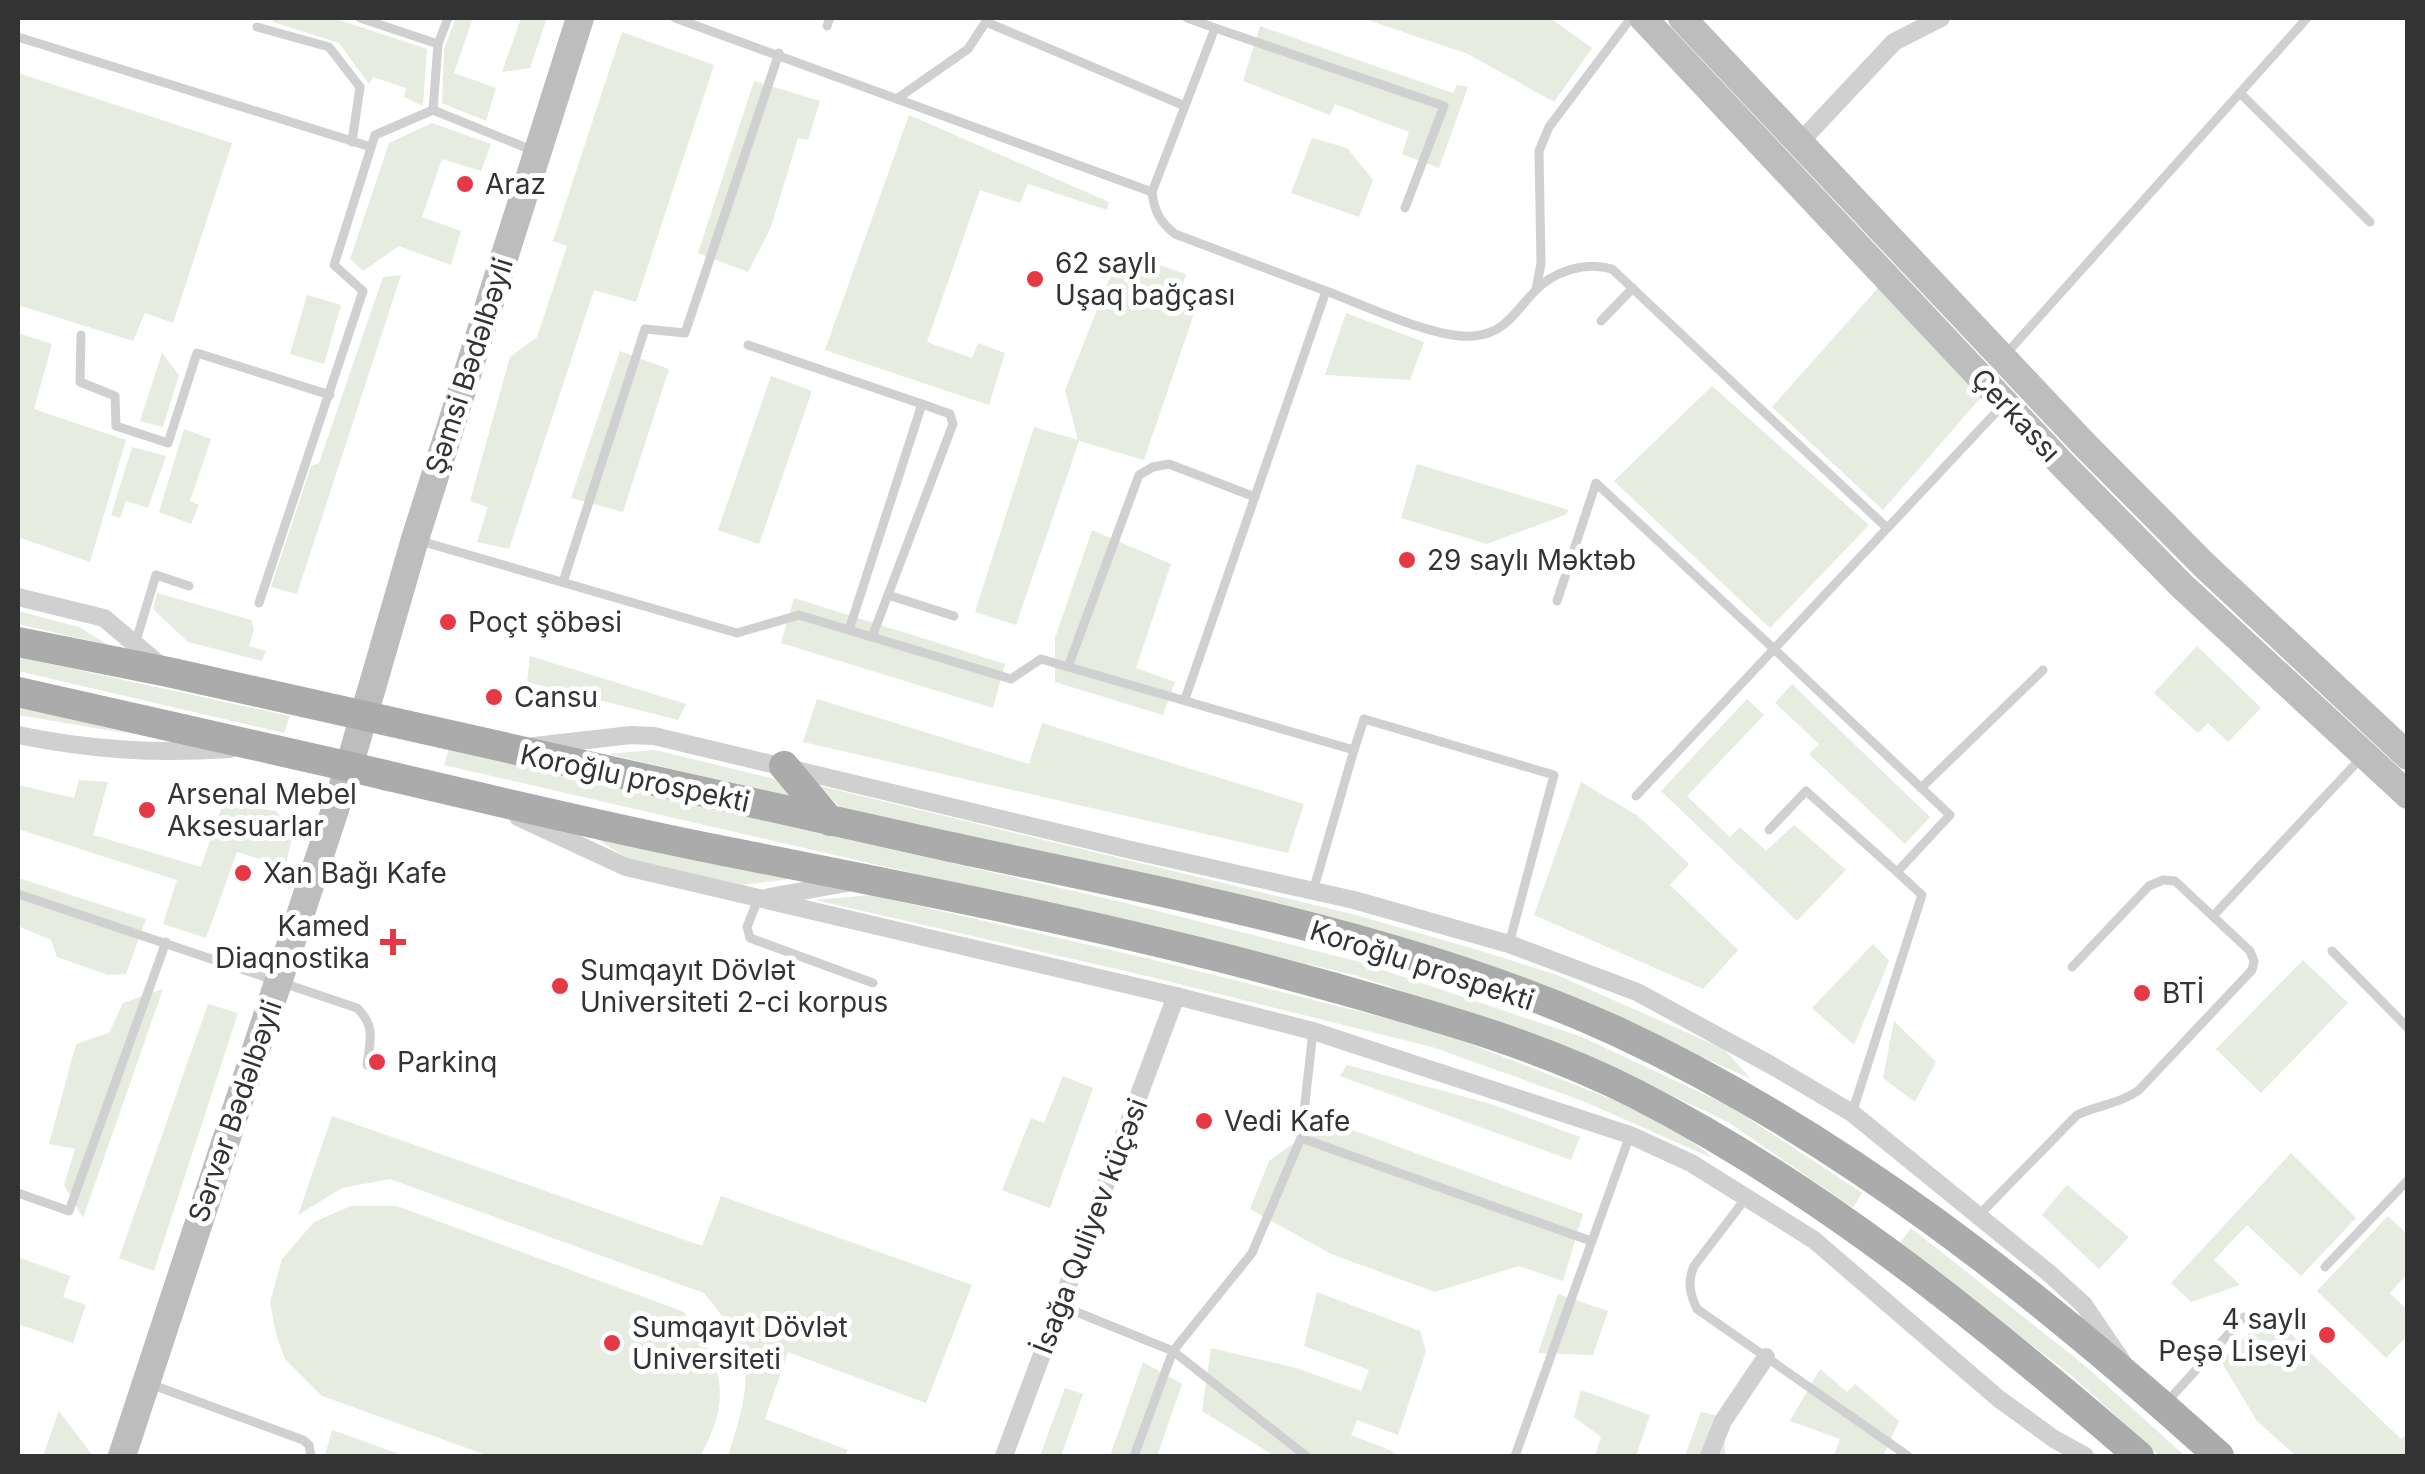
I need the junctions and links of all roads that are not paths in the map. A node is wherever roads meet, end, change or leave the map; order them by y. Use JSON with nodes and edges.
{"nodes":[{"id":1,"x":360,"y":18,"type":"edge"},
{"id":2,"x":448,"y":18,"type":"edge"},
{"id":3,"x":580,"y":18,"type":"edge"},
{"id":4,"x":675,"y":18,"type":"edge"},
{"id":5,"x":1187,"y":18,"type":"edge"},
{"id":6,"x":1631,"y":18,"type":"edge"},
{"id":7,"x":1643,"y":18,"type":"edge"},
{"id":8,"x":1682,"y":18,"type":"edge"},
{"id":9,"x":1940,"y":18,"type":"edge"},
{"id":10,"x":2307,"y":18,"type":"edge"},
{"id":11,"x":987,"y":20,"type":"edge"},
{"id":12,"x":256,"y":27,"type":"dead end"},
{"id":13,"x":1216,"y":28,"type":"junction"},
{"id":14,"x":18,"y":37,"type":"edge"},
{"id":15,"x":438,"y":44,"type":"junction"},
{"id":16,"x":778,"y":54,"type":"junction"},
{"id":17,"x":2241,"y":94,"type":"junction"},
{"id":18,"x":898,"y":98,"type":"junction"},
{"id":19,"x":1186,"y":106,"type":"junction"},
{"id":20,"x":433,"y":110,"type":"junction"},
{"id":21,"x":1801,"y":141,"type":"junction"},
{"id":22,"x":352,"y":142,"type":"junction"},
{"id":23,"x":371,"y":148,"type":"junction"},
{"id":24,"x":537,"y":152,"type":"junction"},
{"id":25,"x":1152,"y":192,"type":"junction"},
{"id":26,"x":1405,"y":208,"type":"dead end"},
{"id":27,"x":2370,"y":222,"type":"dead end"},
{"id":28,"x":1633,"y":288,"type":"junction"},
{"id":29,"x":1536,"y":289,"type":"junction"},
{"id":30,"x":1326,"y":291,"type":"junction"},
{"id":31,"x":1601,"y":321,"type":"dead end"},
{"id":32,"x":81,"y":335,"type":"dead end"},
{"id":33,"x":748,"y":345,"type":"dead end"},
{"id":34,"x":2003,"y":358,"type":"junction"},
{"id":35,"x":330,"y":394,"type":"junction"},
{"id":36,"x":2005,"y":403,"type":"junction"},
{"id":37,"x":922,"y":404,"type":"junction"},
{"id":38,"x":1255,"y":497,"type":"junction"},
{"id":39,"x":1887,"y":528,"type":"junction"},
{"id":40,"x":415,"y":539,"type":"junction"},
{"id":41,"x":563,"y":582,"type":"junction"},
{"id":42,"x":189,"y":586,"type":"dead end"},
{"id":43,"x":888,"y":595,"type":"junction"},
{"id":44,"x":18,"y":597,"type":"edge"},
{"id":45,"x":1556,"y":601,"type":"dead end"},
{"id":46,"x":259,"y":603,"type":"dead end"},
{"id":47,"x":954,"y":616,"type":"dead end"},
{"id":48,"x":849,"y":630,"type":"junction"},
{"id":49,"x":872,"y":637,"type":"junction"},
{"id":50,"x":18,"y":642,"type":"edge"},
{"id":51,"x":135,"y":644,"type":"junction"},
{"id":52,"x":1774,"y":649,"type":"junction"},
{"id":53,"x":1068,"y":666,"type":"junction"},
{"id":54,"x":2043,"y":670,"type":"dead end"},
{"id":55,"x":168,"y":672,"type":"junction"},
{"id":56,"x":18,"y":692,"type":"edge"},
{"id":57,"x":1184,"y":700,"type":"junction"},
{"id":58,"x":362,"y":716,"type":"junction"},
{"id":59,"x":18,"y":735,"type":"edge"},
{"id":60,"x":257,"y":747,"type":"junction"},
{"id":61,"x":502,"y":748,"type":"junction"},
{"id":62,"x":1354,"y":750,"type":"junction"},
{"id":63,"x":2364,"y":755,"type":"junction"},
{"id":64,"x":2408,"y":756,"type":"edge"},
{"id":65,"x":349,"y":766,"type":"junction"},
{"id":66,"x":784,"y":766,"type":"junction"},
{"id":67,"x":1921,"y":788,"type":"junction"},
{"id":68,"x":467,"y":795,"type":"junction"},
{"id":69,"x":2408,"y":795,"type":"edge"},
{"id":70,"x":1636,"y":796,"type":"dead end"},
{"id":71,"x":830,"y":820,"type":"junction"},
{"id":72,"x":1769,"y":830,"type":"dead end"},
{"id":73,"x":1898,"y":872,"type":"junction"},
{"id":74,"x":868,"y":879,"type":"junction"},
{"id":75,"x":1313,"y":891,"type":"junction"},
{"id":76,"x":18,"y":894,"type":"edge"},
{"id":77,"x":758,"y":899,"type":"junction"},
{"id":78,"x":2213,"y":916,"type":"junction"},
{"id":79,"x":166,"y":942,"type":"junction"},
{"id":80,"x":1509,"y":944,"type":"junction"},
{"id":81,"x":2332,"y":951,"type":"dead end"},
{"id":82,"x":2072,"y":967,"type":"dead end"},
{"id":83,"x":279,"y":980,"type":"junction"},
{"id":84,"x":873,"y":982,"type":"dead end"},
{"id":85,"x":1176,"y":996,"type":"junction"},
{"id":86,"x":2408,"y":1028,"type":"edge"},
{"id":87,"x":1313,"y":1031,"type":"junction"},
{"id":88,"x":367,"y":1065,"type":"dead end"},
{"id":89,"x":1852,"y":1113,"type":"junction"},
{"id":90,"x":1630,"y":1135,"type":"junction"},
{"id":91,"x":1300,"y":1138,"type":"junction"},
{"id":92,"x":2408,"y":1180,"type":"edge"},
{"id":93,"x":18,"y":1193,"type":"edge"},
{"id":94,"x":1746,"y":1198,"type":"junction"},
{"id":95,"x":1980,"y":1214,"type":"junction"},
{"id":96,"x":1591,"y":1241,"type":"junction"},
{"id":97,"x":2324,"y":1266,"type":"dead end"},
{"id":98,"x":1059,"y":1305,"type":"junction"},
{"id":99,"x":2244,"y":1317,"type":"dead end"},
{"id":100,"x":1173,"y":1351,"type":"junction"},
{"id":101,"x":1766,"y":1357,"type":"junction"},
{"id":102,"x":2132,"y":1379,"type":"junction"},
{"id":103,"x":144,"y":1382,"type":"junction"},
{"id":104,"x":2163,"y":1406,"type":"junction"},
{"id":105,"x":122,"y":1456,"type":"edge"},
{"id":106,"x":312,"y":1456,"type":"edge"},
{"id":107,"x":1004,"y":1456,"type":"edge"},
{"id":108,"x":1134,"y":1456,"type":"edge"},
{"id":109,"x":1306,"y":1456,"type":"edge"},
{"id":110,"x":1514,"y":1456,"type":"edge"},
{"id":111,"x":1709,"y":1456,"type":"edge"},
{"id":112,"x":1908,"y":1456,"type":"edge"},
{"id":113,"x":2085,"y":1456,"type":"edge"},
{"id":114,"x":2139,"y":1456,"type":"edge"},
{"id":115,"x":2219,"y":1456,"type":"edge"}],
"edges":[{"from":1,"to":15,"type":"lane"},
{"from":2,"to":15,"type":"lane"},
{"from":3,"to":24,"type":"street","name":"Şəmsi Bədəlbəyli"},
{"from":4,"to":16,"type":"lane"},
{"from":5,"to":13,"type":"lane"},
{"from":6,"to":29,"type":"lane"},
{"from":7,"to":36,"type":"street","name":"Çerkassı"},
{"from":8,"to":21,"type":"street","name":"Çerkassı"},
{"from":9,"to":21,"type":"street"},
{"from":10,"to":17,"type":"lane"},
{"from":11,"to":18,"type":"lane"},
{"from":11,"to":19,"type":"lane"},
{"from":12,"to":22,"type":"lane"},
{"from":13,"to":19,"type":"lane"},
{"from":13,"to":26,"type":"lane"},
{"from":14,"to":22,"type":"lane"},
{"from":15,"to":20,"type":"lane"},
{"from":16,"to":18,"type":"lane"},
{"from":16,"to":41,"type":"lane"},
{"from":17,"to":27,"type":"lane"},
{"from":17,"to":34,"type":"lane"},
{"from":18,"to":25,"type":"lane"},
{"from":19,"to":25,"type":"lane"},
{"from":20,"to":23,"type":"lane"},
{"from":20,"to":24,"type":"lane"},
{"from":21,"to":34,"type":"street","name":"Çerkassı"},
{"from":22,"to":23,"type":"lane"},
{"from":23,"to":35,"type":"lane"},
{"from":24,"to":40,"type":"street","name":"Şəmsi Bədəlbəyli"},
{"from":25,"to":30,"type":"lane"},
{"from":28,"to":29,"type":"lane"},
{"from":28,"to":31,"type":"lane"},
{"from":28,"to":39,"type":"lane"},
{"from":29,"to":30,"type":"lane"},
{"from":30,"to":38,"type":"lane"},
{"from":32,"to":35,"type":"lane"},
{"from":33,"to":37,"type":"lane"},
{"from":34,"to":64,"type":"street","name":"Çerkassı"},
{"from":35,"to":46,"type":"lane"},
{"from":36,"to":39,"type":"lane"},
{"from":36,"to":63,"type":"street","name":"Çerkassı"},
{"from":37,"to":43,"type":"lane"},
{"from":37,"to":48,"type":"lane"},
{"from":38,"to":53,"type":"lane"},
{"from":38,"to":57,"type":"lane"},
{"from":39,"to":52,"type":"lane"},
{"from":40,"to":41,"type":"lane"},
{"from":40,"to":58,"type":"street","name":"Şəmsi Bədəlbəyli"},
{"from":41,"to":48,"type":"lane"},
{"from":42,"to":51,"type":"lane"},
{"from":43,"to":47,"type":"lane"},
{"from":43,"to":49,"type":"lane"},
{"from":44,"to":51,"type":"street"},
{"from":45,"to":52,"type":"lane"},
{"from":48,"to":49,"type":"lane"},
{"from":49,"to":53,"type":"lane"},
{"from":50,"to":55,"type":"main road"},
{"from":51,"to":55,"type":"street"},
{"from":52,"to":67,"type":"lane"},
{"from":52,"to":70,"type":"lane"},
{"from":53,"to":57,"type":"lane"},
{"from":54,"to":67,"type":"lane"},
{"from":55,"to":58,"type":"main road","name":"Koroğlu prospekti"},
{"from":56,"to":60,"type":"main road"},
{"from":57,"to":62,"type":"lane"},
{"from":58,"to":61,"type":"main road","name":"Koroğlu prospekti"},
{"from":58,"to":65,"type":"street","name":"Sərvər Bədəlbəyli"},
{"from":59,"to":60,"type":"street"},
{"from":60,"to":65,"type":"main road","name":"Koroğlu prospekti"},
{"from":61,"to":66,"type":"street"},
{"from":61,"to":71,"type":"main road","name":"Koroğlu prospekti"},
{"from":62,"to":75,"type":"lane"},
{"from":62,"to":80,"type":"lane"},
{"from":63,"to":69,"type":"street","name":"Çerkassı"},
{"from":63,"to":78,"type":"lane"},
{"from":65,"to":68,"type":"main road","name":"Koroğlu prospekti"},
{"from":65,"to":83,"type":"street","name":"Sərvər Bədəlbəyli"},
{"from":66,"to":71,"type":"main road"},
{"from":66,"to":75,"type":"street"},
{"from":67,"to":73,"type":"lane"},
{"from":68,"to":74,"type":"main road","name":"Koroğlu prospekti"},
{"from":68,"to":77,"type":"street"},
{"from":71,"to":102,"type":"main road","name":"Koroğlu prospekti"},
{"from":72,"to":73,"type":"lane"},
{"from":73,"to":89,"type":"lane"},
{"from":74,"to":77,"type":"street"},
{"from":74,"to":114,"type":"main road","name":"Koroğlu prospekti"},
{"from":75,"to":80,"type":"street"},
{"from":76,"to":79,"type":"lane"},
{"from":77,"to":84,"type":"lane"},
{"from":77,"to":85,"type":"street"},
{"from":78,"to":82,"type":"lane"},
{"from":78,"to":95,"type":"lane"},
{"from":79,"to":83,"type":"lane"},
{"from":79,"to":93,"type":"lane"},
{"from":80,"to":89,"type":"street"},
{"from":81,"to":86,"type":"lane"},
{"from":83,"to":88,"type":"lane"},
{"from":83,"to":103,"type":"street","name":"Sərvər Bədəlbəyli"},
{"from":85,"to":87,"type":"street"},
{"from":85,"to":98,"type":"street","name":"İsağa Quliyev küçəsi"},
{"from":87,"to":90,"type":"street"},
{"from":87,"to":91,"type":"lane"},
{"from":89,"to":95,"type":"street"},
{"from":90,"to":94,"type":"street"},
{"from":90,"to":96,"type":"lane"},
{"from":91,"to":96,"type":"lane"},
{"from":91,"to":100,"type":"lane"},
{"from":92,"to":97,"type":"lane"},
{"from":94,"to":101,"type":"lane"},
{"from":94,"to":113,"type":"street"},
{"from":95,"to":102,"type":"street"},
{"from":96,"to":110,"type":"lane"},
{"from":98,"to":100,"type":"lane"},
{"from":98,"to":107,"type":"street","name":"İsağa Quliyev küçəsi"},
{"from":99,"to":104,"type":"lane"},
{"from":100,"to":108,"type":"lane"},
{"from":100,"to":109,"type":"lane"},
{"from":101,"to":111,"type":"street"},
{"from":101,"to":112,"type":"lane"},
{"from":102,"to":104,"type":"main road","name":"Koroğlu prospekti"},
{"from":103,"to":105,"type":"street","name":"Sərvər Bədəlbəyli"},
{"from":103,"to":106,"type":"lane"},
{"from":104,"to":115,"type":"main road","name":"Koroğlu prospekti"}]}
